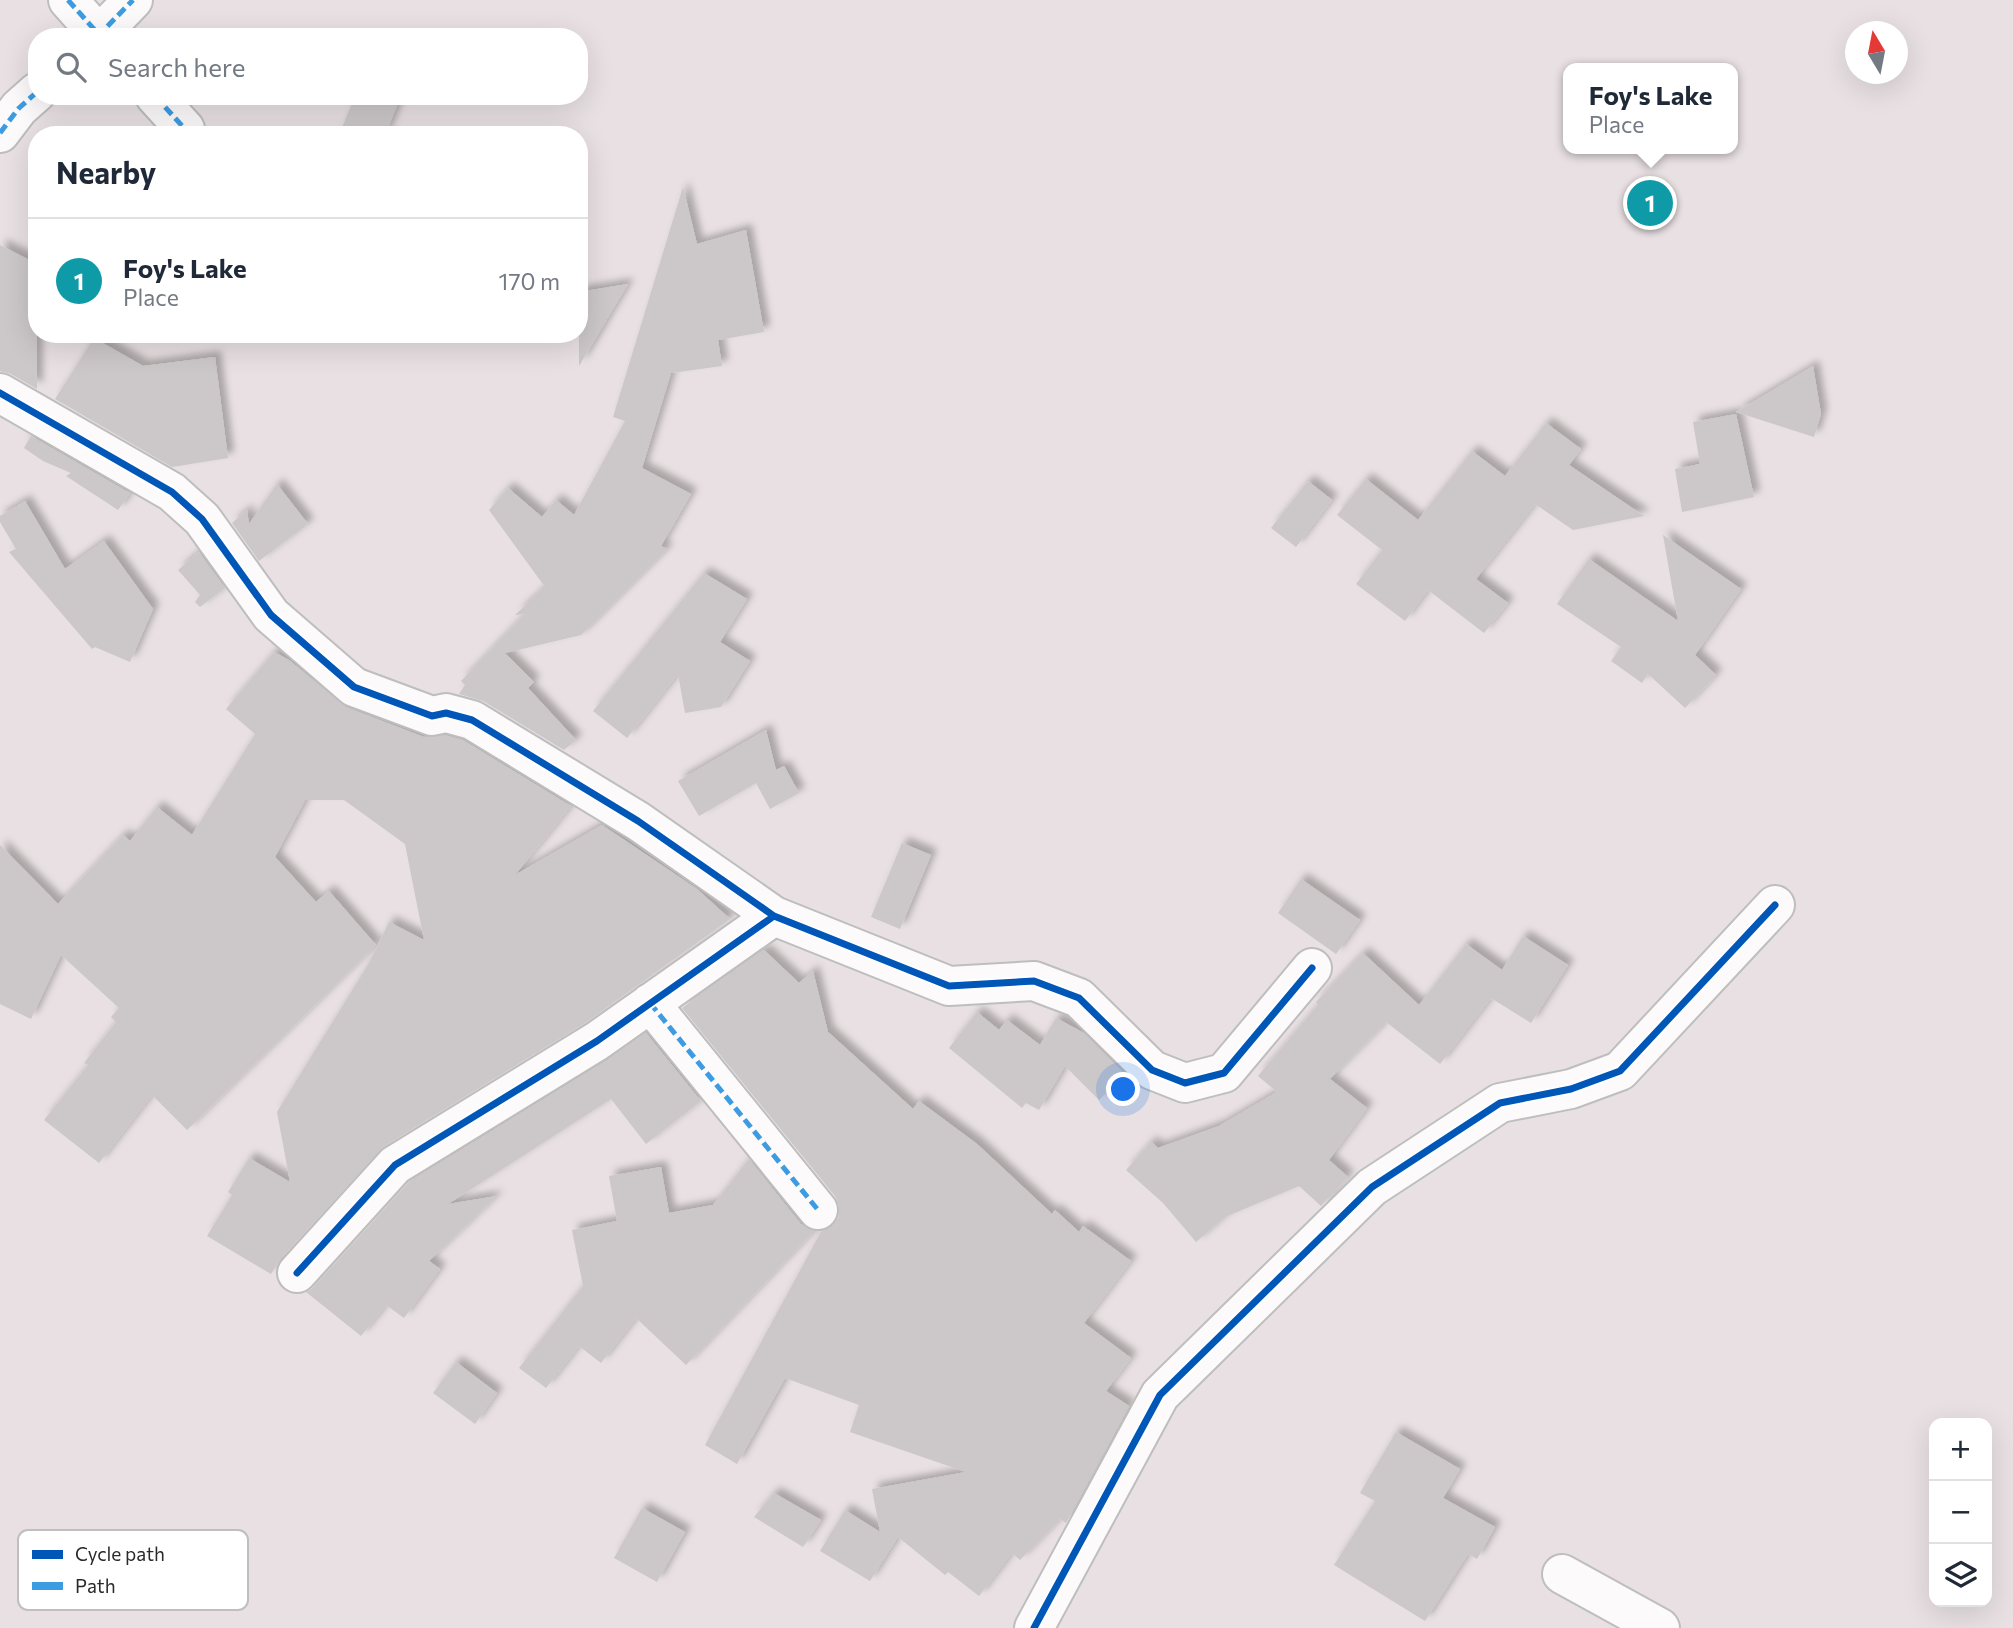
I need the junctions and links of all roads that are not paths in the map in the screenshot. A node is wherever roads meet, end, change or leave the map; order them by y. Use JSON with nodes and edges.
{"nodes":[{"id":1,"x":68,"y":0,"type":"edge"},
{"id":2,"x":133,"y":0,"type":"edge"},
{"id":3,"x":92,"y":28,"type":"edge"},
{"id":4,"x":107,"y":28,"type":"edge"},
{"id":5,"x":28,"y":100,"type":"edge"},
{"id":6,"x":163,"y":105,"type":"edge"},
{"id":7,"x":182,"y":126,"type":"edge"},
{"id":8,"x":0,"y":133,"type":"edge"},
{"id":9,"x":0,"y":393,"type":"edge"},
{"id":10,"x":1775,"y":905,"type":"dead end"},
{"id":11,"x":774,"y":916,"type":"junction"},
{"id":12,"x":1312,"y":968,"type":"dead end"},
{"id":13,"x":650,"y":1003,"type":"junction"},
{"id":14,"x":818,"y":1210,"type":"dead end"},
{"id":15,"x":297,"y":1273,"type":"dead end"},
{"id":16,"x":1562,"y":1574,"type":"dead end"},
{"id":17,"x":1034,"y":1628,"type":"edge"},
{"id":18,"x":1660,"y":1628,"type":"edge"}],
"edges":[{"from":1,"to":3,"type":"street"},
{"from":2,"to":4,"type":"street"},
{"from":5,"to":8,"type":"street"},
{"from":6,"to":7,"type":"street"},
{"from":9,"to":11,"type":"street"},
{"from":10,"to":17,"type":"street"},
{"from":11,"to":12,"type":"street"},
{"from":11,"to":13,"type":"street"},
{"from":13,"to":14,"type":"street"},
{"from":13,"to":15,"type":"street"},
{"from":16,"to":18,"type":"street"}]}
